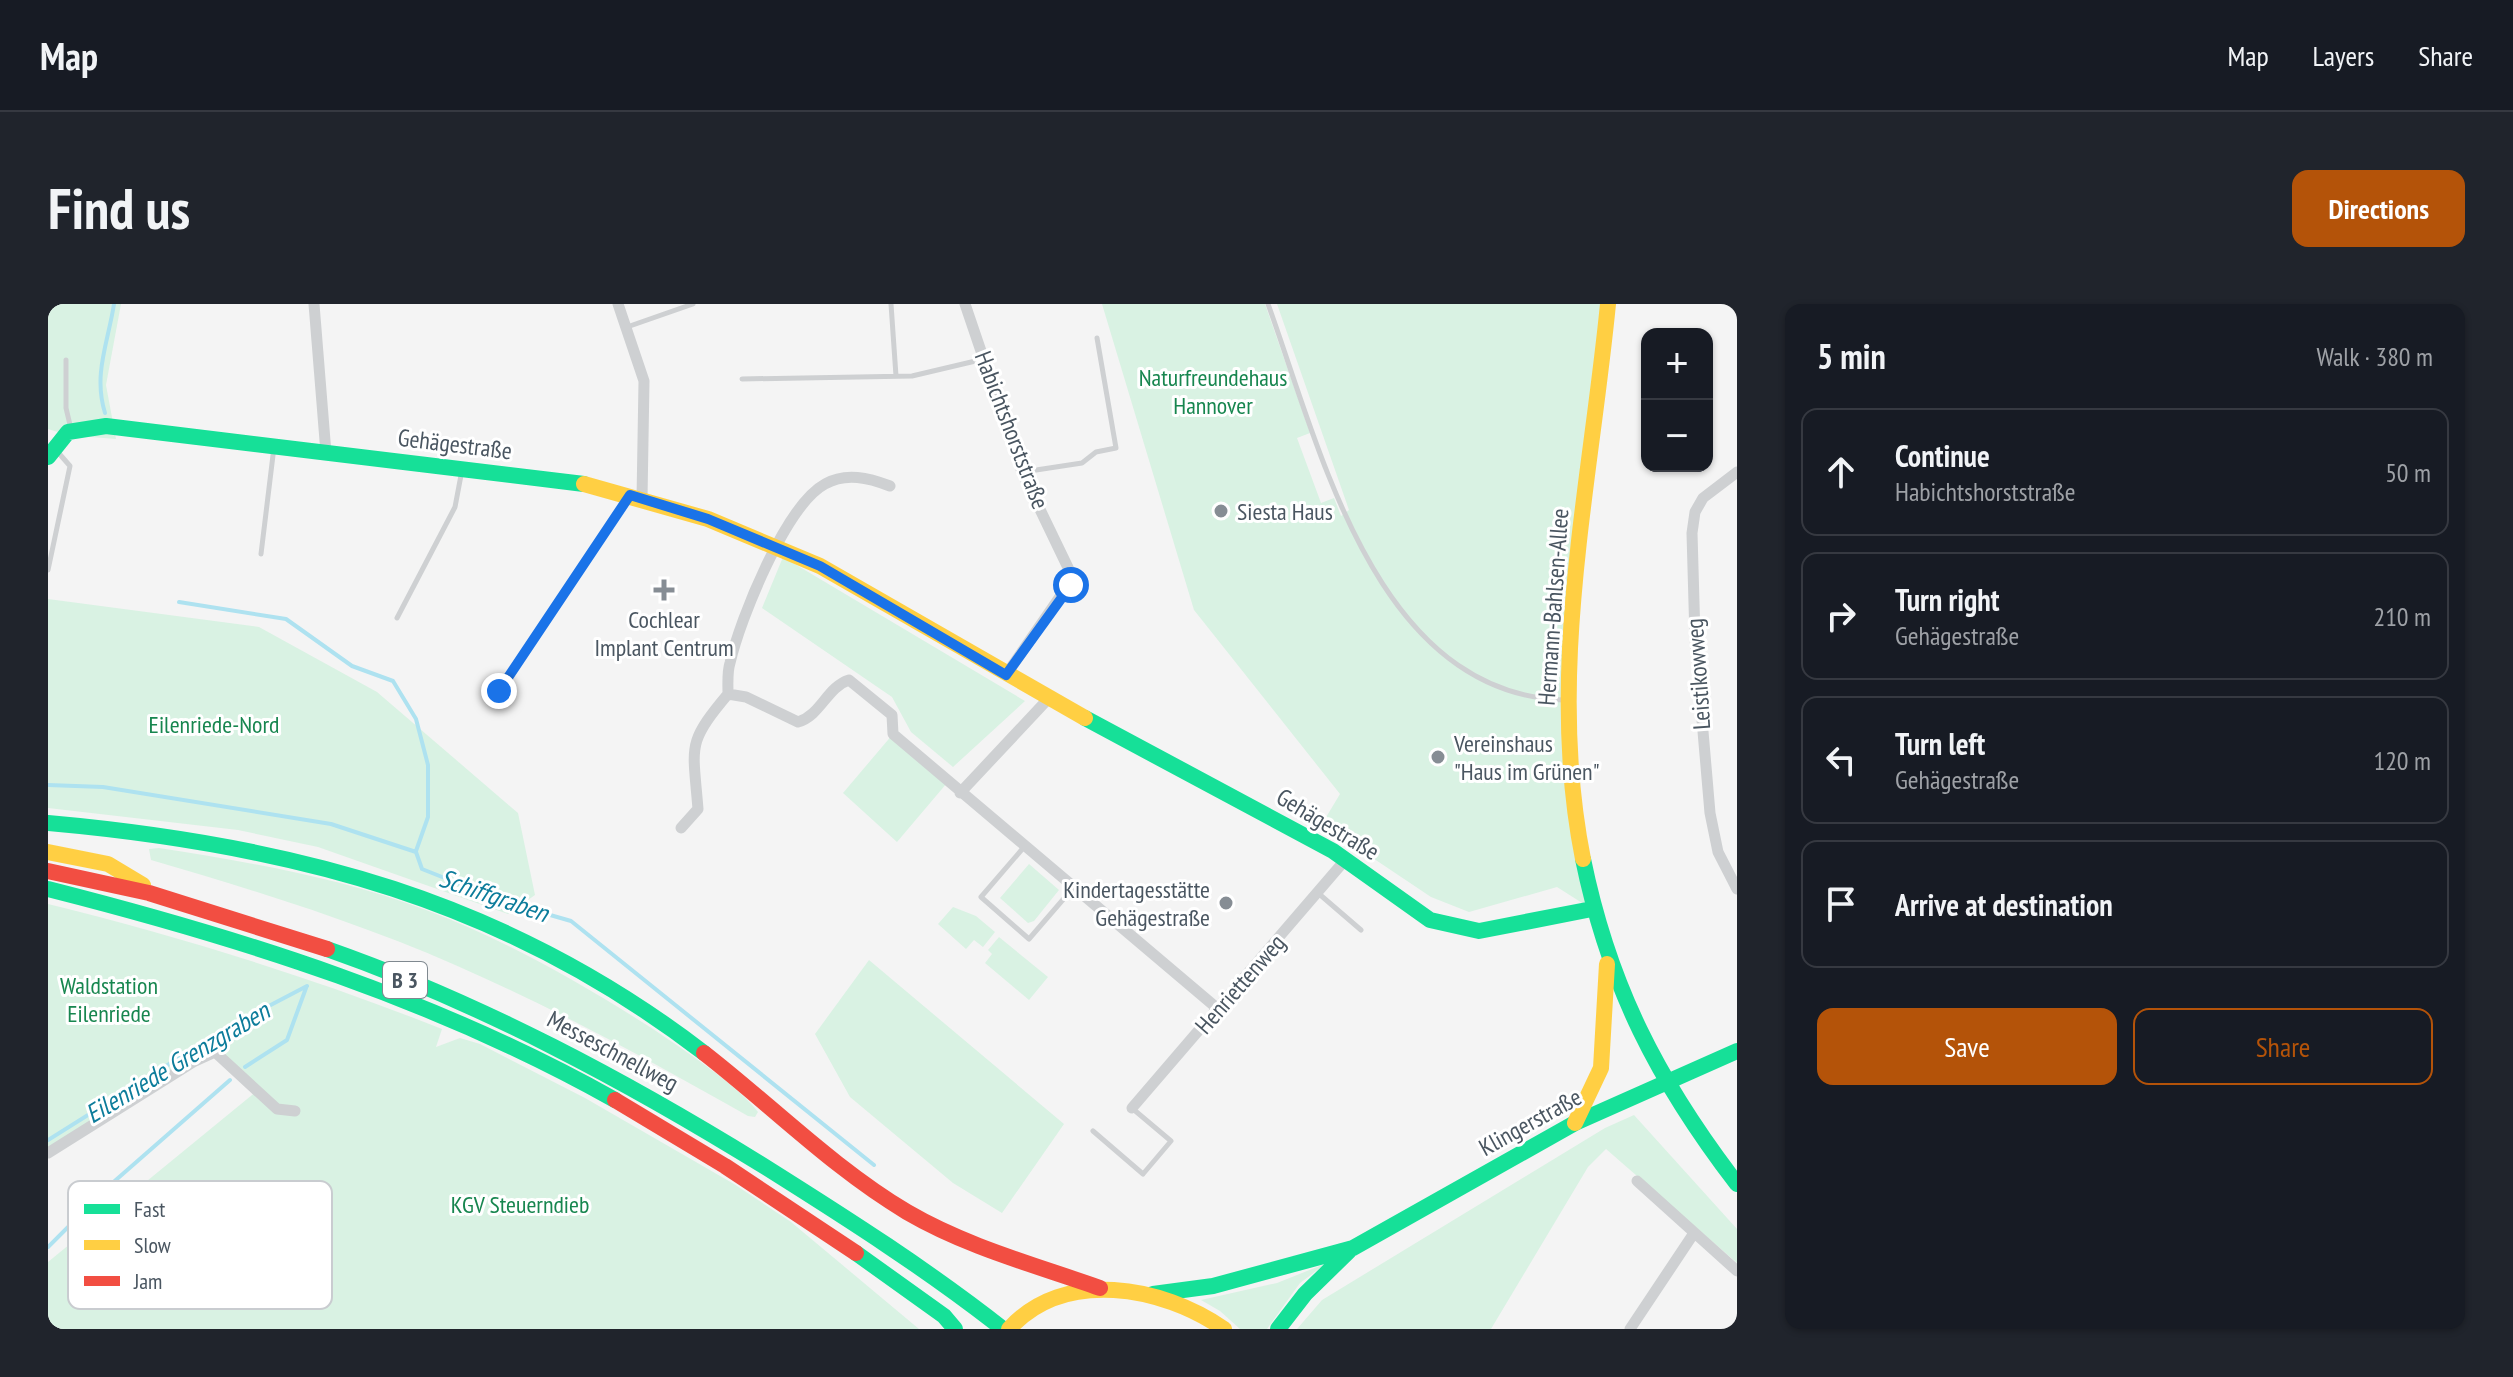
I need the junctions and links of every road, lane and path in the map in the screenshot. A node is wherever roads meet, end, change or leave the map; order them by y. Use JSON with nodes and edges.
{"nodes":[{"id":1,"x":314,"y":304,"type":"edge"},
{"id":2,"x":618,"y":304,"type":"edge"},
{"id":3,"x":693,"y":304,"type":"edge"},
{"id":4,"x":891,"y":304,"type":"edge"},
{"id":5,"x":965,"y":304,"type":"edge"},
{"id":6,"x":1268,"y":304,"type":"edge"},
{"id":7,"x":1608,"y":304,"type":"edge"},
{"id":8,"x":626,"y":327,"type":"junction"},
{"id":9,"x":1097,"y":338,"type":"dead end"},
{"id":10,"x":985,"y":359,"type":"junction"},
{"id":11,"x":66,"y":360,"type":"dead end"},
{"id":12,"x":896,"y":376,"type":"junction"},
{"id":13,"x":742,"y":379,"type":"dead end"},
{"id":14,"x":71,"y":430,"type":"junction"},
{"id":15,"x":274,"y":446,"type":"junction"},
{"id":16,"x":50,"y":452,"type":"edge"},
{"id":17,"x":326,"y":453,"type":"junction"},
{"id":18,"x":462,"y":469,"type":"junction"},
{"id":19,"x":1022,"y":472,"type":"junction"},
{"id":20,"x":1737,"y":472,"type":"edge"},
{"id":21,"x":890,"y":486,"type":"dead end"},
{"id":22,"x":636,"y":497,"type":"junction"},
{"id":23,"x":777,"y":546,"type":"junction"},
{"id":24,"x":261,"y":554,"type":"dead end"},
{"id":25,"x":48,"y":570,"type":"edge"},
{"id":26,"x":397,"y":618,"type":"dead end"},
{"id":27,"x":1006,"y":675,"type":"junction"},
{"id":28,"x":499,"y":691,"type":"dead end"},
{"id":29,"x":728,"y":694,"type":"junction"},
{"id":30,"x":1049,"y":698,"type":"junction"},
{"id":31,"x":1569,"y":700,"type":"junction"},
{"id":32,"x":960,"y":793,"type":"junction"},
{"id":33,"x":48,"y":823,"type":"edge"},
{"id":34,"x":681,"y":828,"type":"dead end"},
{"id":35,"x":1024,"y":847,"type":"junction"},
{"id":36,"x":48,"y":852,"type":"edge"},
{"id":37,"x":1346,"y":859,"type":"junction"},
{"id":38,"x":48,"y":871,"type":"edge"},
{"id":39,"x":1073,"y":887,"type":"junction"},
{"id":40,"x":48,"y":889,"type":"edge"},
{"id":41,"x":1737,"y":889,"type":"edge"},
{"id":42,"x":1317,"y":893,"type":"junction"},
{"id":43,"x":160,"y":896,"type":"junction"},
{"id":44,"x":1592,"y":909,"type":"junction"},
{"id":45,"x":1361,"y":930,"type":"dead end"},
{"id":46,"x":1607,"y":959,"type":"junction"},
{"id":47,"x":1218,"y":1009,"type":"junction"},
{"id":48,"x":1737,"y":1051,"type":"edge"},
{"id":49,"x":1665,"y":1080,"type":"junction"},
{"id":50,"x":1132,"y":1108,"type":"joint"},
{"id":51,"x":295,"y":1111,"type":"dead end"},
{"id":52,"x":1575,"y":1123,"type":"junction"},
{"id":53,"x":1093,"y":1131,"type":"dead end"},
{"id":54,"x":48,"y":1153,"type":"edge"},
{"id":55,"x":1637,"y":1181,"type":"dead end"},
{"id":56,"x":1737,"y":1184,"type":"edge"},
{"id":57,"x":1694,"y":1233,"type":"junction"},
{"id":58,"x":1353,"y":1248,"type":"junction"},
{"id":59,"x":1737,"y":1271,"type":"edge"},
{"id":60,"x":1100,"y":1288,"type":"junction"},
{"id":61,"x":1153,"y":1294,"type":"junction"},
{"id":62,"x":955,"y":1329,"type":"edge"},
{"id":63,"x":1006,"y":1329,"type":"edge"},
{"id":64,"x":1224,"y":1329,"type":"edge"},
{"id":65,"x":1278,"y":1329,"type":"edge"},
{"id":66,"x":1630,"y":1329,"type":"edge"}],
"edges":[{"from":1,"to":17,"type":"street"},
{"from":2,"to":8,"type":"street"},
{"from":3,"to":8,"type":"lane"},
{"from":4,"to":12,"type":"lane"},
{"from":5,"to":10,"type":"street","name":"Habichtshorststraße"},
{"from":6,"to":31,"type":"lane"},
{"from":7,"to":31,"type":"main road","name":"Hermann-Bahlsen-Allee"},
{"from":8,"to":22,"type":"street"},
{"from":9,"to":19,"type":"lane"},
{"from":10,"to":12,"type":"lane"},
{"from":10,"to":19,"type":"street","name":"Habichtshorststraße"},
{"from":11,"to":14,"type":"lane"},
{"from":12,"to":13,"type":"lane"},
{"from":14,"to":15,"type":"main road","name":"Gehägestraße"},
{"from":14,"to":16,"type":"main road"},
{"from":15,"to":17,"type":"main road","name":"Gehägestraße"},
{"from":15,"to":24,"type":"lane"},
{"from":16,"to":25,"type":"lane"},
{"from":17,"to":18,"type":"main road","name":"Gehägestraße"},
{"from":18,"to":22,"type":"main road","name":"Gehägestraße"},
{"from":18,"to":26,"type":"lane"},
{"from":19,"to":27,"type":"street","name":"Habichtshorststraße"},
{"from":20,"to":41,"type":"street","name":"Leistikowweg"},
{"from":21,"to":23,"type":"street"},
{"from":22,"to":23,"type":"main road","name":"Gehägestraße"},
{"from":22,"to":28,"type":"lane"},
{"from":23,"to":27,"type":"main road","name":"Gehägestraße"},
{"from":23,"to":29,"type":"street"},
{"from":27,"to":30,"type":"main road","name":"Gehägestraße"},
{"from":29,"to":32,"type":"street"},
{"from":29,"to":34,"type":"street"},
{"from":30,"to":32,"type":"street"},
{"from":30,"to":37,"type":"main road","name":"Gehägestraße"},
{"from":31,"to":44,"type":"main road","name":"Hermann-Bahlsen-Allee"},
{"from":32,"to":35,"type":"street"},
{"from":33,"to":60,"type":"main road"},
{"from":35,"to":39,"type":"street"},
{"from":35,"to":39,"type":"lane"},
{"from":36,"to":43,"type":"main road","name":"Messeschnellweg"},
{"from":37,"to":42,"type":"street","name":"Henriettenweg"},
{"from":37,"to":44,"type":"main road","name":"Gehägestraße"},
{"from":38,"to":43,"type":"main road","name":"Messeschnellweg","number":"B 3"},
{"from":39,"to":47,"type":"street"},
{"from":40,"to":62,"type":"main road"},
{"from":42,"to":45,"type":"lane"},
{"from":42,"to":47,"type":"street","name":"Henriettenweg"},
{"from":43,"to":63,"type":"main road","name":"Messeschnellweg","number":"B 3"},
{"from":44,"to":46,"type":"main road","name":"Hermann-Bahlsen-Allee"},
{"from":46,"to":49,"type":"main road","name":"Hermann-Bahlsen-Allee"},
{"from":46,"to":52,"type":"main road","name":"Hermann-Bahlsen-Allee"},
{"from":47,"to":50,"type":"street","name":"Henriettenweg"},
{"from":48,"to":49,"type":"main road","name":"Klingerstraße"},
{"from":49,"to":52,"type":"main road","name":"Klingerstraße"},
{"from":49,"to":56,"type":"main road","name":"Hermann-Bahlsen-Allee"},
{"from":50,"to":53,"type":"lane"},
{"from":51,"to":54,"type":"street"},
{"from":52,"to":58,"type":"main road","name":"Klingerstraße"},
{"from":55,"to":57,"type":"street"},
{"from":57,"to":59,"type":"street"},
{"from":57,"to":66,"type":"street"},
{"from":58,"to":61,"type":"main road","name":"Klingerstraße"},
{"from":58,"to":65,"type":"main road","name":"Klingerstraße"},
{"from":60,"to":61,"type":"main road"},
{"from":60,"to":63,"type":"main road"},
{"from":61,"to":64,"type":"main road"}]}
